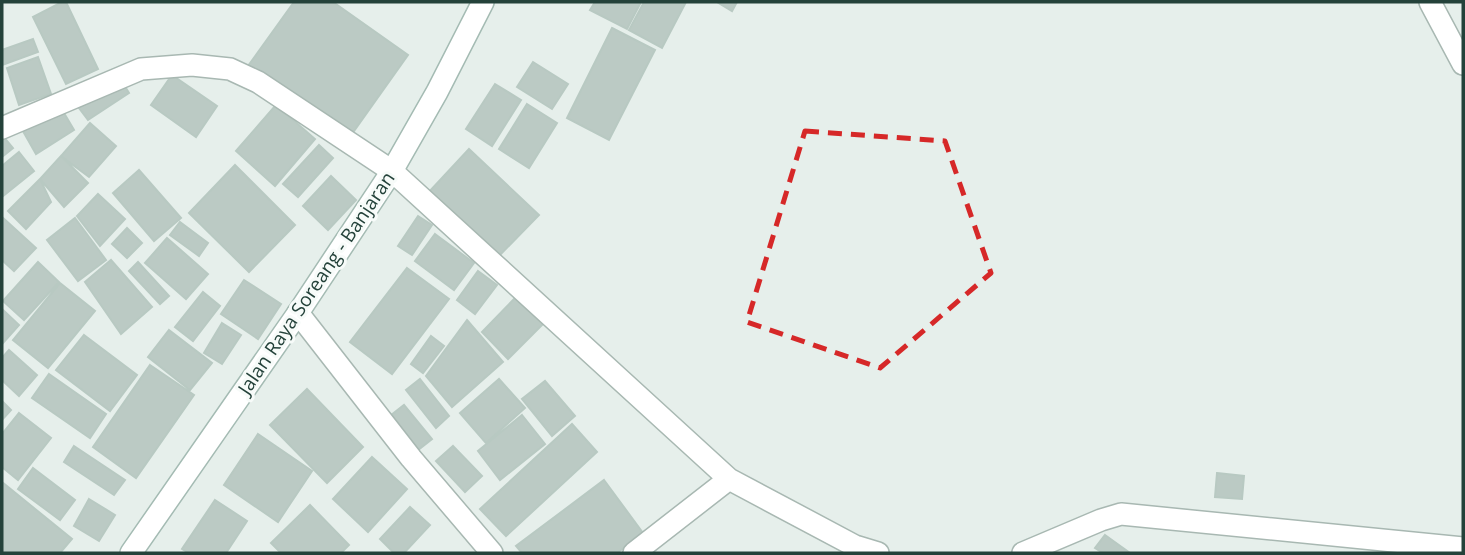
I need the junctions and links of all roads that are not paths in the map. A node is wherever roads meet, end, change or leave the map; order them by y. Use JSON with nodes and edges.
{"nodes":[{"id":1,"x":483,"y":2,"type":"edge"},
{"id":2,"x":1430,"y":2,"type":"edge"},
{"id":3,"x":1463,"y":65,"type":"edge"},
{"id":4,"x":2,"y":128,"type":"edge"},
{"id":5,"x":392,"y":171,"type":"junction"},
{"id":6,"x":298,"y":313,"type":"junction"},
{"id":7,"x":729,"y":479,"type":"junction"},
{"id":8,"x":1463,"y":548,"type":"edge"},
{"id":9,"x":131,"y":553,"type":"edge"},
{"id":10,"x":492,"y":553,"type":"edge"},
{"id":11,"x":634,"y":553,"type":"edge"},
{"id":12,"x":878,"y":553,"type":"edge"},
{"id":13,"x":1023,"y":553,"type":"edge"}],
"edges":[{"from":1,"to":5,"type":"street","name":"Jalan Raya Soreang - Banjaran"},
{"from":2,"to":3,"type":"street"},
{"from":4,"to":5,"type":"street"},
{"from":5,"to":6,"type":"street","name":"Jalan Raya Soreang - Banjaran"},
{"from":5,"to":7,"type":"street"},
{"from":6,"to":9,"type":"street","name":"Jalan Raya Soreang - Banjaran"},
{"from":6,"to":10,"type":"street"},
{"from":7,"to":11,"type":"street"},
{"from":7,"to":12,"type":"street"},
{"from":8,"to":13,"type":"street"}]}
